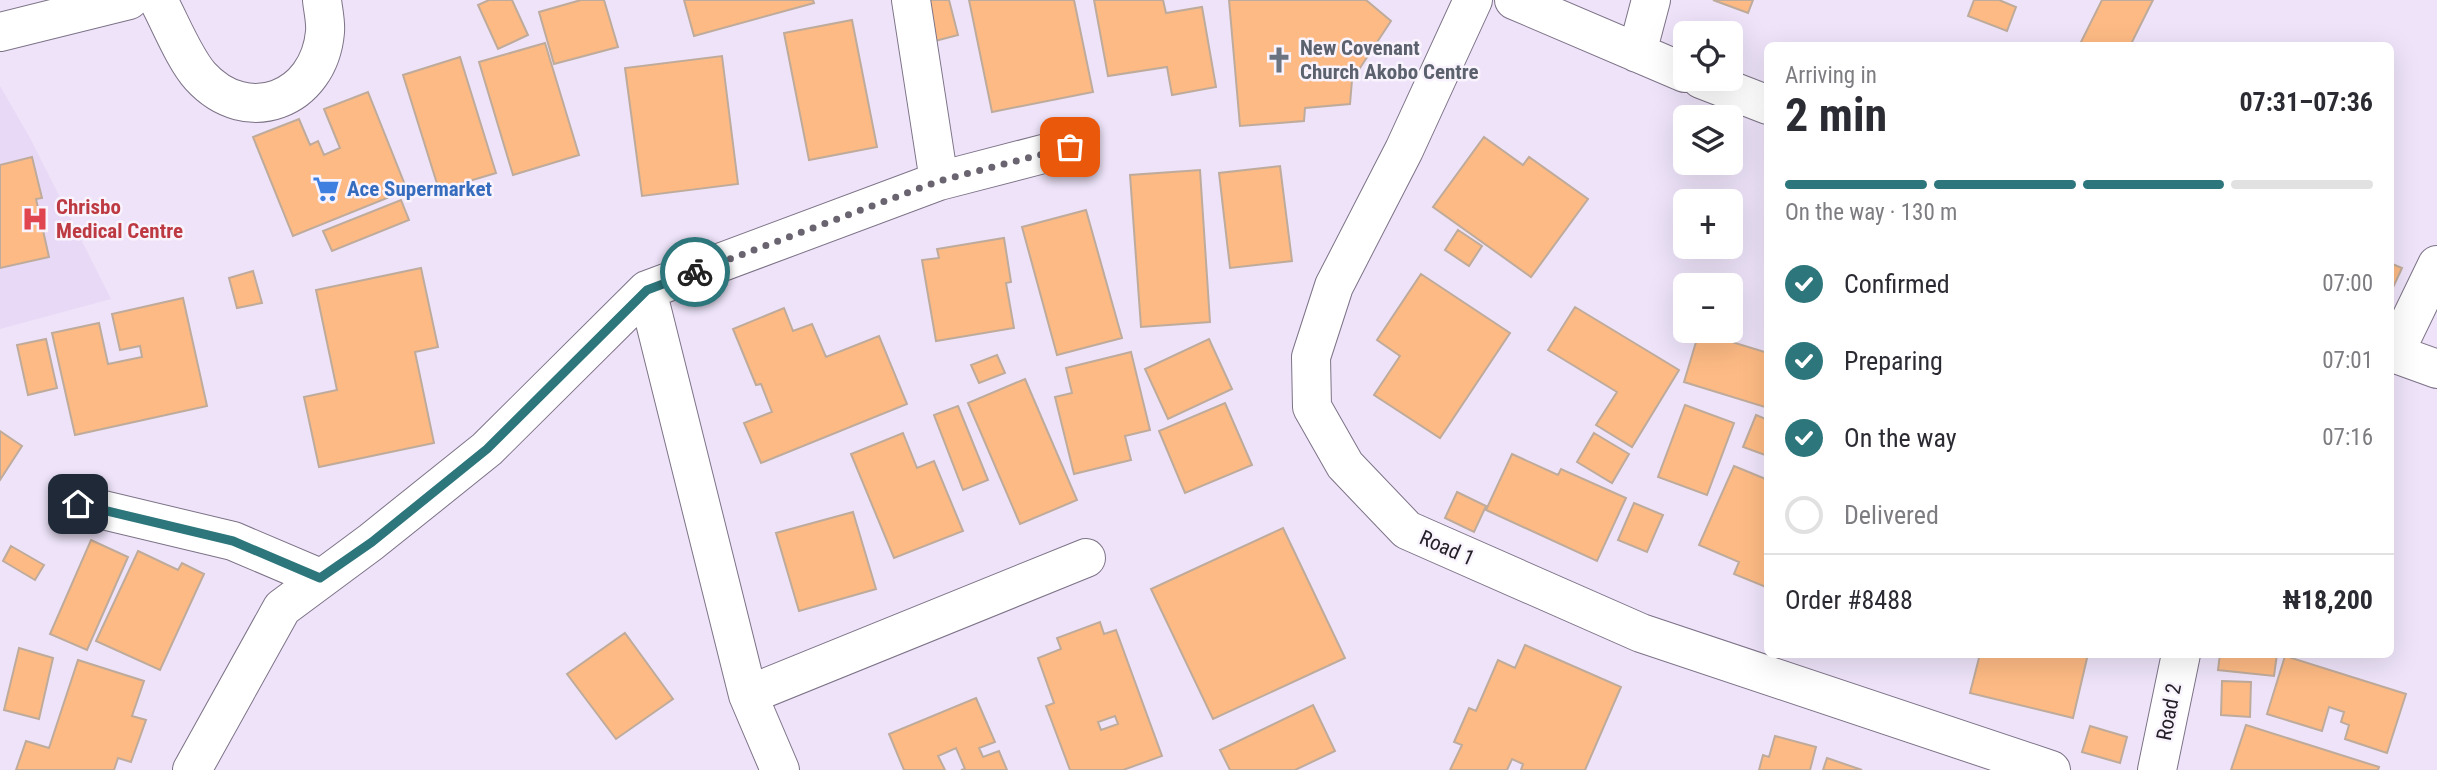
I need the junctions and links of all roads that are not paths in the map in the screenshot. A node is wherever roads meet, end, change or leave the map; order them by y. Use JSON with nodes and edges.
{"nodes":[{"id":1,"x":129,"y":0,"type":"edge"},
{"id":2,"x":158,"y":0,"type":"edge"},
{"id":3,"x":322,"y":0,"type":"edge"},
{"id":4,"x":911,"y":0,"type":"edge"},
{"id":5,"x":1473,"y":0,"type":"edge"},
{"id":6,"x":1514,"y":0,"type":"edge"},
{"id":7,"x":1651,"y":0,"type":"edge"},
{"id":8,"x":0,"y":32,"type":"edge"},
{"id":9,"x":1637,"y":53,"type":"junction"},
{"id":10,"x":1673,"y":68,"type":"edge"},
{"id":11,"x":1732,"y":91,"type":"edge"},
{"id":12,"x":1764,"y":103,"type":"edge"},
{"id":13,"x":1070,"y":147,"type":"dead end"},
{"id":14,"x":939,"y":181,"type":"junction"},
{"id":15,"x":2437,"y":265,"type":"edge"},
{"id":16,"x":647,"y":290,"type":"junction"},
{"id":17,"x":2394,"y":349,"type":"edge"},
{"id":18,"x":2394,"y":354,"type":"edge"},
{"id":19,"x":2437,"y":369,"type":"edge"},
{"id":20,"x":78,"y":504,"type":"dead end"},
{"id":21,"x":1086,"y":558,"type":"dead end"},
{"id":22,"x":320,"y":578,"type":"junction"},
{"id":23,"x":2180,"y":658,"type":"edge"},
{"id":24,"x":748,"y":695,"type":"junction"},
{"id":25,"x":191,"y":770,"type":"edge"},
{"id":26,"x":780,"y":770,"type":"edge"},
{"id":27,"x":2051,"y":770,"type":"edge"},
{"id":28,"x":2157,"y":770,"type":"edge"}],
"edges":[{"from":1,"to":8,"type":"street"},
{"from":2,"to":3,"type":"street"},
{"from":4,"to":14,"type":"street"},
{"from":5,"to":27,"type":"street","name":"Road 1"},
{"from":6,"to":9,"type":"street"},
{"from":7,"to":9,"type":"street"},
{"from":9,"to":10,"type":"street"},
{"from":11,"to":12,"type":"street"},
{"from":13,"to":14,"type":"street"},
{"from":14,"to":16,"type":"street"},
{"from":15,"to":17,"type":"street"},
{"from":16,"to":22,"type":"street"},
{"from":16,"to":24,"type":"street"},
{"from":18,"to":19,"type":"street"},
{"from":20,"to":22,"type":"street"},
{"from":21,"to":24,"type":"street"},
{"from":22,"to":25,"type":"street"},
{"from":23,"to":28,"type":"street","name":"Road 2"},
{"from":24,"to":26,"type":"street"}]}
